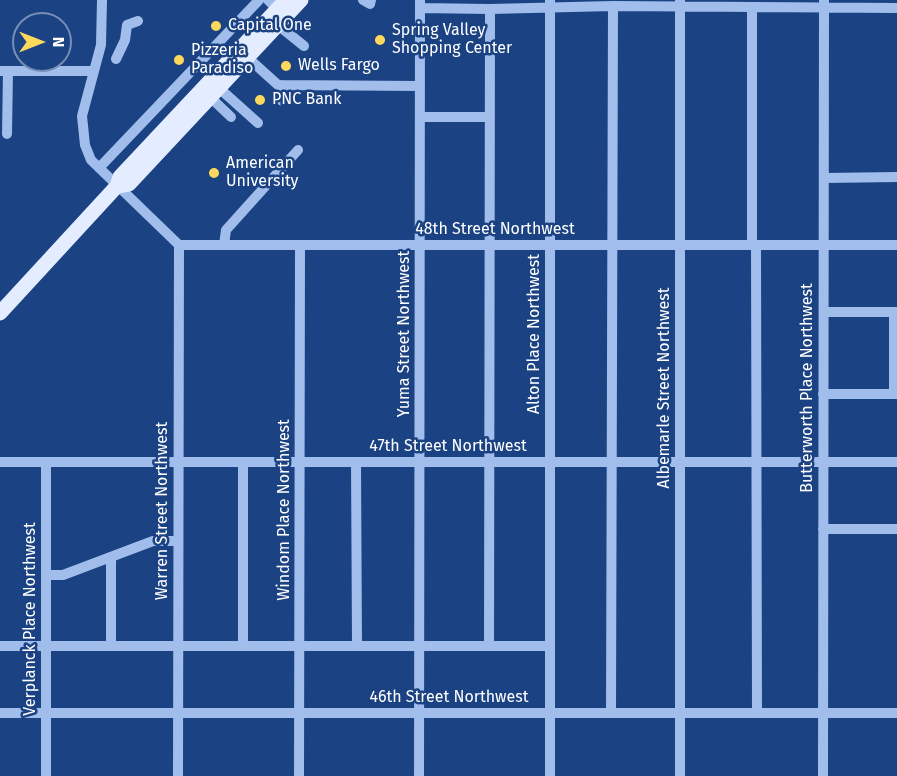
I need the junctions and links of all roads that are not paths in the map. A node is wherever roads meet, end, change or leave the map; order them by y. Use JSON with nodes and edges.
{"nodes":[{"id":1,"x":102,"y":0,"type":"edge"},
{"id":2,"x":258,"y":0,"type":"edge"},
{"id":3,"x":301,"y":0,"type":"edge"},
{"id":4,"x":363,"y":0,"type":"edge"},
{"id":5,"x":371,"y":0,"type":"edge"},
{"id":6,"x":277,"y":3,"type":"edge"},
{"id":7,"x":680,"y":3,"type":"edge"},
{"id":8,"x":420,"y":4,"type":"edge"},
{"id":9,"x":550,"y":4,"type":"edge"},
{"id":10,"x":824,"y":4,"type":"edge"},
{"id":11,"x":613,"y":6,"type":"junction"},
{"id":12,"x":752,"y":7,"type":"junction"},
{"id":13,"x":897,"y":8,"type":"edge"},
{"id":14,"x":490,"y":9,"type":"junction"},
{"id":15,"x":138,"y":21,"type":"dead end"},
{"id":16,"x":278,"y":25,"type":"junction"},
{"id":17,"x":233,"y":27,"type":"junction"},
{"id":18,"x":247,"y":41,"type":"junction"},
{"id":19,"x":304,"y":46,"type":"dead end"},
{"id":20,"x":247,"y":57,"type":"junction"},
{"id":21,"x":116,"y":59,"type":"dead end"},
{"id":22,"x":94,"y":70,"type":"junction"},
{"id":23,"x":4,"y":71,"type":"edge"},
{"id":24,"x":282,"y":85,"type":"junction"},
{"id":25,"x":420,"y":86,"type":"junction"},
{"id":26,"x":215,"y":93,"type":"junction"},
{"id":27,"x":282,"y":100,"type":"dead end"},
{"id":28,"x":231,"y":117,"type":"dead end"},
{"id":29,"x":420,"y":117,"type":"junction"},
{"id":30,"x":490,"y":117,"type":"junction"},
{"id":31,"x":258,"y":123,"type":"dead end"},
{"id":32,"x":7,"y":134,"type":"dead end"},
{"id":33,"x":298,"y":150,"type":"dead end"},
{"id":34,"x":99,"y":168,"type":"junction"},
{"id":35,"x":897,"y":177,"type":"edge"},
{"id":36,"x":824,"y":178,"type":"junction"},
{"id":37,"x":117,"y":186,"type":"junction"},
{"id":38,"x":179,"y":245,"type":"junction"},
{"id":39,"x":224,"y":245,"type":"junction"},
{"id":40,"x":300,"y":245,"type":"junction"},
{"id":41,"x":420,"y":245,"type":"junction"},
{"id":42,"x":489,"y":245,"type":"junction"},
{"id":43,"x":550,"y":245,"type":"junction"},
{"id":44,"x":612,"y":245,"type":"junction"},
{"id":45,"x":681,"y":245,"type":"junction"},
{"id":46,"x":754,"y":245,"type":"junction"},
{"id":47,"x":824,"y":245,"type":"junction"},
{"id":48,"x":897,"y":245,"type":"edge"},
{"id":49,"x":824,"y":312,"type":"junction"},
{"id":50,"x":896,"y":312,"type":"edge"},
{"id":51,"x":0,"y":313,"type":"edge"},
{"id":52,"x":824,"y":394,"type":"junction"},
{"id":53,"x":896,"y":394,"type":"edge"},
{"id":54,"x":0,"y":462,"type":"edge"},
{"id":55,"x":46,"y":462,"type":"junction"},
{"id":56,"x":178,"y":462,"type":"junction"},
{"id":57,"x":243,"y":462,"type":"junction"},
{"id":58,"x":300,"y":462,"type":"junction"},
{"id":59,"x":356,"y":462,"type":"junction"},
{"id":60,"x":419,"y":462,"type":"junction"},
{"id":61,"x":489,"y":462,"type":"junction"},
{"id":62,"x":551,"y":462,"type":"junction"},
{"id":63,"x":611,"y":462,"type":"junction"},
{"id":64,"x":680,"y":462,"type":"junction"},
{"id":65,"x":757,"y":462,"type":"junction"},
{"id":66,"x":823,"y":462,"type":"junction"},
{"id":67,"x":897,"y":462,"type":"edge"},
{"id":68,"x":823,"y":529,"type":"junction"},
{"id":69,"x":897,"y":529,"type":"edge"},
{"id":70,"x":178,"y":541,"type":"junction"},
{"id":71,"x":111,"y":557,"type":"junction"},
{"id":72,"x":46,"y":575,"type":"junction"},
{"id":73,"x":243,"y":645,"type":"junction"},
{"id":74,"x":299,"y":645,"type":"junction"},
{"id":75,"x":357,"y":645,"type":"junction"},
{"id":76,"x":0,"y":646,"type":"edge"},
{"id":77,"x":46,"y":646,"type":"junction"},
{"id":78,"x":111,"y":646,"type":"junction"},
{"id":79,"x":178,"y":646,"type":"junction"},
{"id":80,"x":419,"y":646,"type":"junction"},
{"id":81,"x":489,"y":646,"type":"junction"},
{"id":82,"x":550,"y":646,"type":"junction"},
{"id":83,"x":0,"y":713,"type":"edge"},
{"id":84,"x":46,"y":713,"type":"junction"},
{"id":85,"x":178,"y":713,"type":"junction"},
{"id":86,"x":299,"y":713,"type":"junction"},
{"id":87,"x":419,"y":713,"type":"junction"},
{"id":88,"x":550,"y":713,"type":"junction"},
{"id":89,"x":611,"y":713,"type":"junction"},
{"id":90,"x":680,"y":713,"type":"junction"},
{"id":91,"x":757,"y":713,"type":"junction"},
{"id":92,"x":823,"y":713,"type":"junction"},
{"id":93,"x":897,"y":713,"type":"edge"},
{"id":94,"x":46,"y":776,"type":"edge"},
{"id":95,"x":178,"y":776,"type":"edge"},
{"id":96,"x":299,"y":776,"type":"edge"},
{"id":97,"x":419,"y":776,"type":"edge"},
{"id":98,"x":550,"y":776,"type":"edge"},
{"id":99,"x":680,"y":776,"type":"edge"},
{"id":100,"x":823,"y":776,"type":"edge"}],
"edges":[{"from":1,"to":22,"type":"street"},
{"from":2,"to":17,"type":"street"},
{"from":3,"to":16,"type":"main road"},
{"from":4,"to":5,"type":"street"},
{"from":6,"to":18,"type":"main road"},
{"from":7,"to":11,"type":"street"},
{"from":7,"to":12,"type":"street"},
{"from":7,"to":45,"type":"street","name":"Albemarle Street Northwest"},
{"from":8,"to":14,"type":"street"},
{"from":8,"to":25,"type":"street","name":"Yuma Street Northwest"},
{"from":9,"to":11,"type":"street"},
{"from":9,"to":14,"type":"street"},
{"from":9,"to":43,"type":"street","name":"Alton Place Northwest"},
{"from":10,"to":12,"type":"street"},
{"from":10,"to":13,"type":"street"},
{"from":10,"to":36,"type":"street","name":"Butterworth Place Northwest"},
{"from":11,"to":44,"type":"street"},
{"from":12,"to":46,"type":"street"},
{"from":14,"to":30,"type":"street"},
{"from":15,"to":21,"type":"street"},
{"from":16,"to":19,"type":"street"},
{"from":16,"to":20,"type":"main road"},
{"from":17,"to":18,"type":"street"},
{"from":17,"to":34,"type":"street"},
{"from":18,"to":37,"type":"main road"},
{"from":20,"to":24,"type":"street"},
{"from":20,"to":26,"type":"main road"},
{"from":22,"to":23,"type":"street"},
{"from":22,"to":34,"type":"street"},
{"from":23,"to":32,"type":"street"},
{"from":24,"to":25,"type":"street"},
{"from":24,"to":27,"type":"street"},
{"from":25,"to":29,"type":"street","name":"Yuma Street Northwest"},
{"from":26,"to":28,"type":"street"},
{"from":26,"to":31,"type":"street"},
{"from":26,"to":37,"type":"main road"},
{"from":29,"to":30,"type":"street"},
{"from":29,"to":41,"type":"street","name":"Yuma Street Northwest"},
{"from":30,"to":42,"type":"street"},
{"from":33,"to":39,"type":"street"},
{"from":34,"to":37,"type":"street"},
{"from":35,"to":36,"type":"street"},
{"from":36,"to":47,"type":"street","name":"Butterworth Place Northwest"},
{"from":37,"to":38,"type":"street"},
{"from":37,"to":51,"type":"main road"},
{"from":38,"to":39,"type":"street","name":"48th Street Northwest"},
{"from":38,"to":56,"type":"street","name":"Warren Street Northwest"},
{"from":39,"to":40,"type":"street","name":"48th Street Northwest"},
{"from":40,"to":41,"type":"street","name":"48th Street Northwest"},
{"from":40,"to":58,"type":"street","name":"Windom Place Northwest"},
{"from":41,"to":42,"type":"street","name":"48th Street Northwest"},
{"from":41,"to":60,"type":"street","name":"Yuma Street Northwest"},
{"from":42,"to":43,"type":"street","name":"48th Street Northwest"},
{"from":42,"to":61,"type":"street"},
{"from":43,"to":44,"type":"street","name":"48th Street Northwest"},
{"from":43,"to":62,"type":"street","name":"Alton Place Northwest"},
{"from":44,"to":45,"type":"street","name":"48th Street Northwest"},
{"from":44,"to":63,"type":"street"},
{"from":45,"to":46,"type":"street","name":"48th Street Northwest"},
{"from":45,"to":64,"type":"street","name":"Albemarle Street Northwest"},
{"from":46,"to":47,"type":"street","name":"48th Street Northwest"},
{"from":46,"to":65,"type":"street"},
{"from":47,"to":48,"type":"street","name":"48th Street Northwest"},
{"from":47,"to":49,"type":"street","name":"Butterworth Place Northwest"},
{"from":49,"to":50,"type":"street"},
{"from":49,"to":52,"type":"street","name":"Butterworth Place Northwest"},
{"from":50,"to":53,"type":"street"},
{"from":52,"to":53,"type":"street"},
{"from":52,"to":66,"type":"street","name":"Butterworth Place Northwest"},
{"from":54,"to":55,"type":"street","name":"47th Street Northwest"},
{"from":55,"to":56,"type":"street","name":"47th Street Northwest"},
{"from":55,"to":72,"type":"street","name":"Verplanck Place Northwest"},
{"from":56,"to":57,"type":"street","name":"47th Street Northwest"},
{"from":56,"to":70,"type":"street","name":"Warren Street Northwest"},
{"from":57,"to":58,"type":"street","name":"47th Street Northwest"},
{"from":57,"to":73,"type":"street"},
{"from":58,"to":59,"type":"street","name":"47th Street Northwest"},
{"from":58,"to":74,"type":"street","name":"Windom Place Northwest"},
{"from":59,"to":60,"type":"street","name":"47th Street Northwest"},
{"from":59,"to":75,"type":"street"},
{"from":60,"to":61,"type":"street","name":"47th Street Northwest"},
{"from":60,"to":80,"type":"street","name":"Yuma Street Northwest"},
{"from":61,"to":62,"type":"street","name":"47th Street Northwest"},
{"from":61,"to":81,"type":"street"},
{"from":62,"to":63,"type":"street","name":"47th Street Northwest"},
{"from":62,"to":82,"type":"street","name":"Alton Place Northwest"},
{"from":63,"to":64,"type":"street","name":"47th Street Northwest"},
{"from":63,"to":89,"type":"street"},
{"from":64,"to":65,"type":"street","name":"47th Street Northwest"},
{"from":64,"to":90,"type":"street","name":"Albemarle Street Northwest"},
{"from":65,"to":66,"type":"street","name":"47th Street Northwest"},
{"from":65,"to":91,"type":"street"},
{"from":66,"to":67,"type":"street","name":"47th Street Northwest"},
{"from":66,"to":68,"type":"street","name":"Butterworth Place Northwest"},
{"from":68,"to":69,"type":"street"},
{"from":68,"to":92,"type":"street","name":"Butterworth Place Northwest"},
{"from":70,"to":71,"type":"street"},
{"from":70,"to":79,"type":"street","name":"Warren Street Northwest"},
{"from":71,"to":72,"type":"street"},
{"from":71,"to":78,"type":"street"},
{"from":72,"to":77,"type":"street","name":"Verplanck Place Northwest"},
{"from":73,"to":74,"type":"street"},
{"from":73,"to":79,"type":"street"},
{"from":74,"to":75,"type":"street"},
{"from":74,"to":86,"type":"street","name":"Windom Place Northwest"},
{"from":75,"to":80,"type":"street"},
{"from":76,"to":77,"type":"street"},
{"from":77,"to":78,"type":"street"},
{"from":77,"to":84,"type":"street","name":"Verplanck Place Northwest"},
{"from":78,"to":79,"type":"street"},
{"from":79,"to":85,"type":"street","name":"Warren Street Northwest"},
{"from":80,"to":81,"type":"street"},
{"from":80,"to":87,"type":"street","name":"Yuma Street Northwest"},
{"from":81,"to":82,"type":"street"},
{"from":82,"to":88,"type":"street","name":"Alton Place Northwest"},
{"from":83,"to":84,"type":"street","name":"46th Street Northwest"},
{"from":84,"to":85,"type":"street","name":"46th Street Northwest"},
{"from":84,"to":94,"type":"street","name":"Verplanck Place Northwest"},
{"from":85,"to":86,"type":"street","name":"46th Street Northwest"},
{"from":85,"to":95,"type":"street","name":"Warren Street Northwest"},
{"from":86,"to":87,"type":"street","name":"46th Street Northwest"},
{"from":86,"to":96,"type":"street","name":"Windom Place Northwest"},
{"from":87,"to":88,"type":"street","name":"46th Street Northwest"},
{"from":87,"to":97,"type":"street","name":"Yuma Street Northwest"},
{"from":88,"to":89,"type":"street","name":"46th Street Northwest"},
{"from":88,"to":98,"type":"street","name":"Alton Place Northwest"},
{"from":89,"to":90,"type":"street","name":"46th Street Northwest"},
{"from":90,"to":91,"type":"street","name":"46th Street Northwest"},
{"from":90,"to":99,"type":"street","name":"Albemarle Street Northwest"},
{"from":91,"to":92,"type":"street","name":"46th Street Northwest"},
{"from":92,"to":93,"type":"street","name":"46th Street Northwest"},
{"from":92,"to":100,"type":"street","name":"Butterworth Place Northwest"}]}
